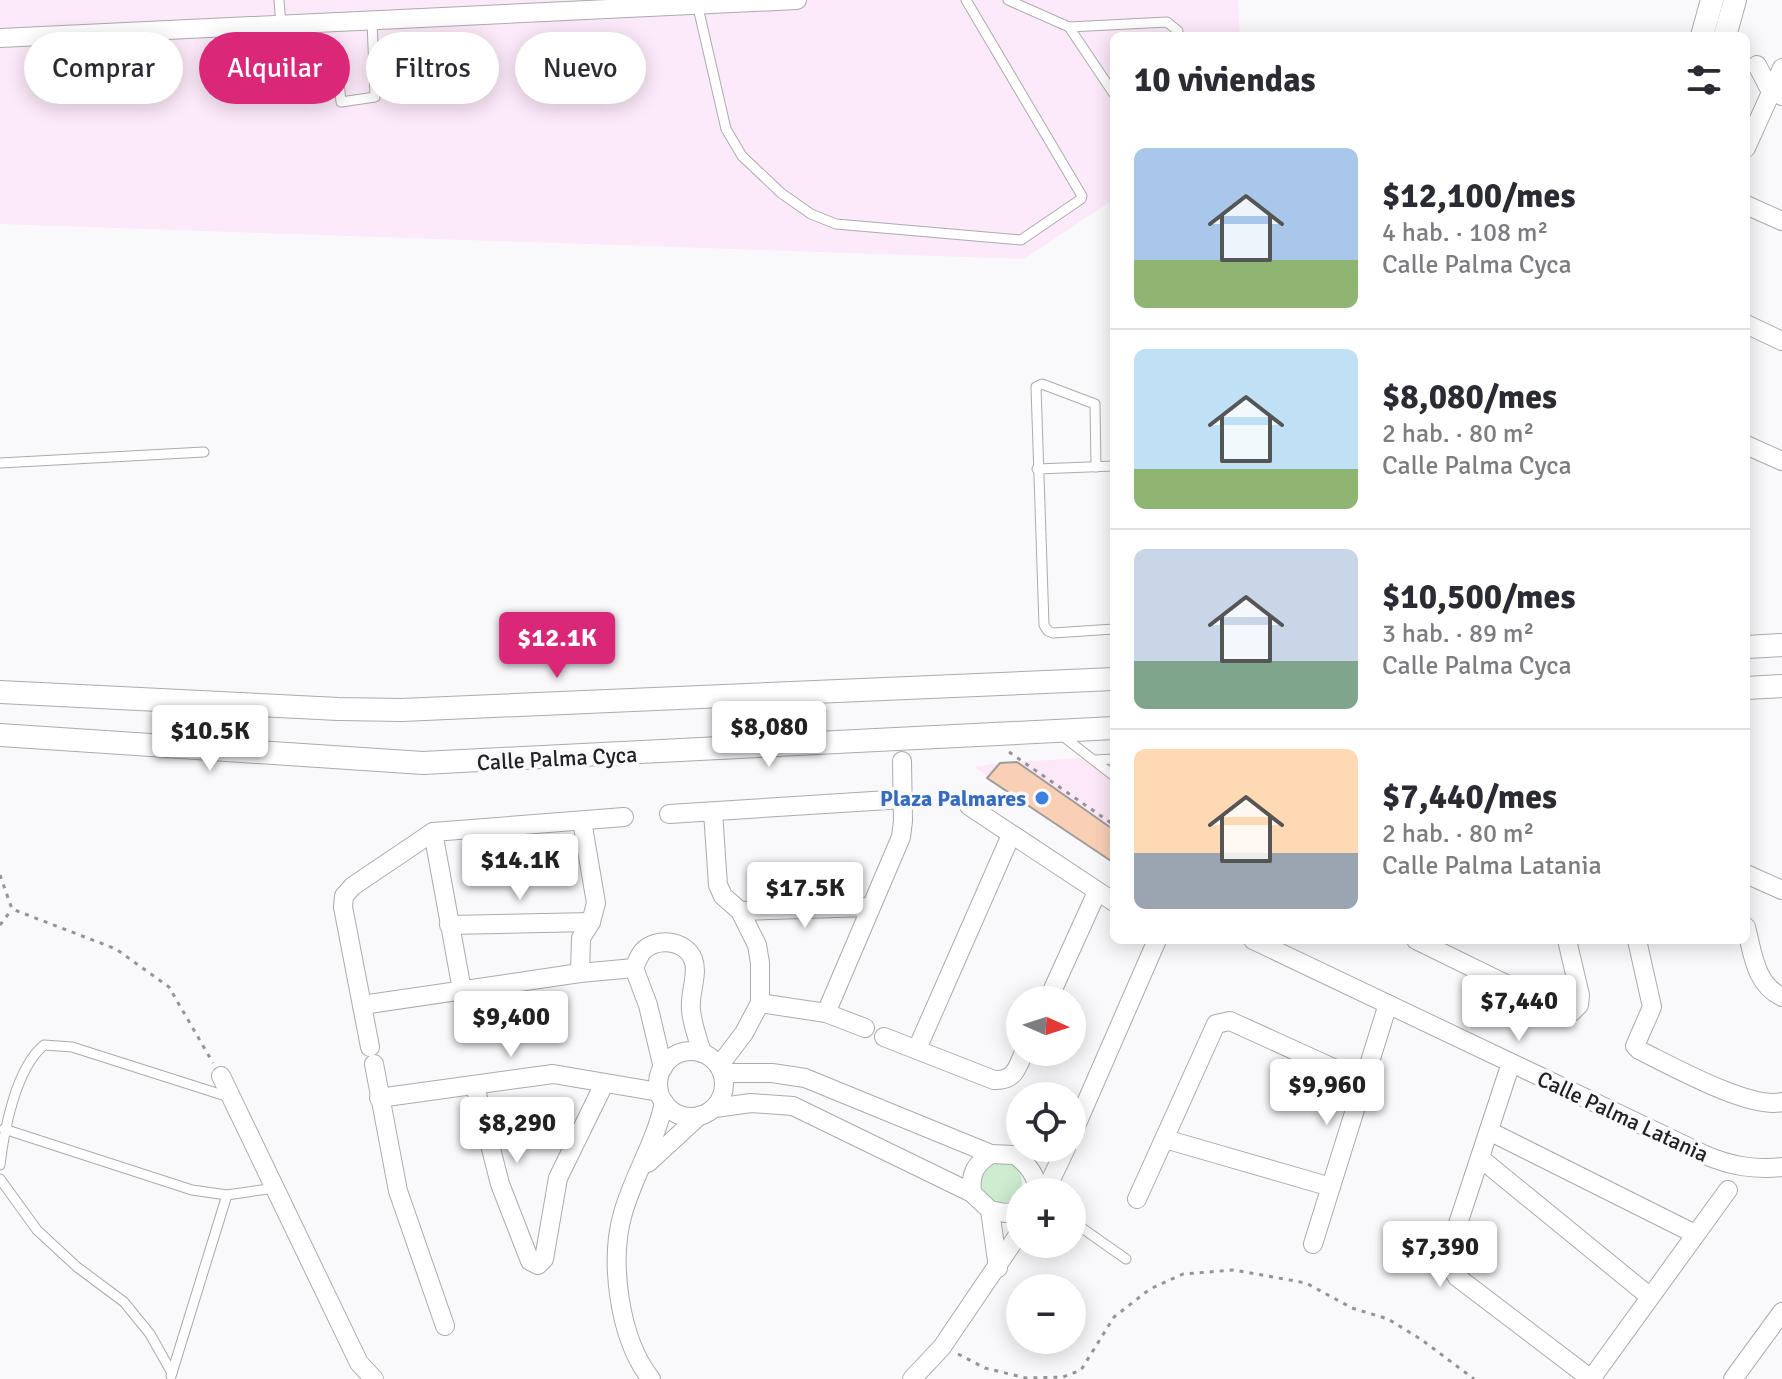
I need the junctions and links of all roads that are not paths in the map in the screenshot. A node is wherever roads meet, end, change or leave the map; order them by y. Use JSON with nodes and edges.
{"nodes":[{"id":1,"x":279,"y":0,"type":"edge"},
{"id":2,"x":797,"y":0,"type":"edge"},
{"id":3,"x":966,"y":0,"type":"edge"},
{"id":4,"x":1008,"y":0,"type":"edge"},
{"id":5,"x":1712,"y":0,"type":"edge"},
{"id":6,"x":1735,"y":0,"type":"edge"},
{"id":7,"x":697,"y":3,"type":"edge"},
{"id":8,"x":372,"y":21,"type":"junction"},
{"id":9,"x":281,"y":25,"type":"junction"},
{"id":10,"x":1069,"y":27,"type":"junction"},
{"id":11,"x":1178,"y":32,"type":"edge"},
{"id":12,"x":1703,"y":32,"type":"edge"},
{"id":13,"x":1726,"y":32,"type":"edge"},
{"id":14,"x":0,"y":38,"type":"edge"},
{"id":15,"x":1751,"y":62,"type":"edge"},
{"id":16,"x":1782,"y":68,"type":"edge"},
{"id":17,"x":1110,"y":88,"type":"edge"},
{"id":18,"x":1776,"y":93,"type":"edge"},
{"id":19,"x":350,"y":101,"type":"edge"},
{"id":20,"x":1750,"y":141,"type":"edge"},
{"id":21,"x":1750,"y":207,"type":"edge"},
{"id":22,"x":1782,"y":221,"type":"edge"},
{"id":23,"x":1750,"y":326,"type":"edge"},
{"id":24,"x":1782,"y":341,"type":"edge"},
{"id":25,"x":1750,"y":447,"type":"edge"},
{"id":26,"x":204,"y":452,"type":"dead end"},
{"id":27,"x":1782,"y":461,"type":"edge"},
{"id":28,"x":0,"y":463,"type":"edge"},
{"id":29,"x":1110,"y":466,"type":"edge"},
{"id":30,"x":1096,"y":467,"type":"junction"},
{"id":31,"x":1037,"y":469,"type":"junction"},
{"id":32,"x":1110,"y":629,"type":"edge"},
{"id":33,"x":1782,"y":645,"type":"edge"},
{"id":34,"x":1750,"y":647,"type":"edge"},
{"id":35,"x":1110,"y":679,"type":"edge"},
{"id":36,"x":1782,"y":686,"type":"edge"},
{"id":37,"x":1750,"y":688,"type":"edge"},
{"id":38,"x":0,"y":692,"type":"edge"},
{"id":39,"x":1110,"y":728,"type":"edge"},
{"id":40,"x":1057,"y":732,"type":"junction"},
{"id":41,"x":0,"y":735,"type":"edge"},
{"id":42,"x":1110,"y":759,"type":"edge"},
{"id":43,"x":1095,"y":760,"type":"junction"},
{"id":44,"x":902,"y":761,"type":"dead end"},
{"id":45,"x":1110,"y":773,"type":"edge"},
{"id":46,"x":904,"y":799,"type":"junction"},
{"id":47,"x":969,"y":806,"type":"dead end"},
{"id":48,"x":713,"y":812,"type":"junction"},
{"id":49,"x":669,"y":814,"type":"dead end"},
{"id":50,"x":624,"y":817,"type":"dead end"},
{"id":51,"x":582,"y":821,"type":"junction"},
{"id":52,"x":433,"y":832,"type":"junction"},
{"id":53,"x":1011,"y":835,"type":"junction"},
{"id":54,"x":1750,"y":876,"type":"edge"},
{"id":55,"x":1782,"y":890,"type":"edge"},
{"id":56,"x":1097,"y":892,"type":"junction"},
{"id":57,"x":1110,"y":900,"type":"edge"},
{"id":58,"x":869,"y":907,"type":"junction"},
{"id":59,"x":740,"y":911,"type":"junction"},
{"id":60,"x":591,"y":922,"type":"junction"},
{"id":61,"x":449,"y":925,"type":"junction"},
{"id":62,"x":1155,"y":944,"type":"edge"},
{"id":63,"x":1261,"y":944,"type":"edge"},
{"id":64,"x":1424,"y":944,"type":"edge"},
{"id":65,"x":1454,"y":944,"type":"edge"},
{"id":66,"x":1568,"y":944,"type":"edge"},
{"id":67,"x":1638,"y":944,"type":"edge"},
{"id":68,"x":1750,"y":944,"type":"edge"},
{"id":69,"x":1458,"y":960,"type":"junction"},
{"id":70,"x":627,"y":968,"type":"junction"},
{"id":71,"x":580,"y":973,"type":"junction"},
{"id":72,"x":1054,"y":986,"type":"edge"},
{"id":73,"x":462,"y":990,"type":"junction"},
{"id":74,"x":1782,"y":997,"type":"edge"},
{"id":75,"x":760,"y":1003,"type":"junction"},
{"id":76,"x":1388,"y":1004,"type":"junction"},
{"id":77,"x":362,"y":1005,"type":"junction"},
{"id":78,"x":826,"y":1013,"type":"junction"},
{"id":79,"x":865,"y":1028,"type":"dead end"},
{"id":80,"x":884,"y":1037,"type":"dead end"},
{"id":81,"x":917,"y":1049,"type":"junction"},
{"id":82,"x":714,"y":1063,"type":"junction"},
{"id":83,"x":1511,"y":1063,"type":"junction"},
{"id":84,"x":1018,"y":1066,"type":"edge"},
{"id":85,"x":663,"y":1068,"type":"junction"},
{"id":86,"x":221,"y":1076,"type":"road end"},
{"id":87,"x":1362,"y":1081,"type":"junction"},
{"id":88,"x":604,"y":1084,"type":"junction"},
{"id":89,"x":475,"y":1086,"type":"junction"},
{"id":90,"x":661,"y":1097,"type":"junction"},
{"id":91,"x":232,"y":1098,"type":"junction"},
{"id":92,"x":379,"y":1098,"type":"junction"},
{"id":93,"x":1086,"y":1101,"type":"edge"},
{"id":94,"x":1782,"y":1102,"type":"edge"},
{"id":95,"x":715,"y":1108,"type":"junction"},
{"id":96,"x":698,"y":1117,"type":"junction"},
{"id":97,"x":4,"y":1129,"type":"junction"},
{"id":98,"x":1489,"y":1131,"type":"junction"},
{"id":99,"x":1165,"y":1139,"type":"junction"},
{"id":100,"x":991,"y":1154,"type":"junction"},
{"id":101,"x":1006,"y":1155,"type":"edge"},
{"id":102,"x":1480,"y":1158,"type":"junction"},
{"id":103,"x":0,"y":1165,"type":"edge"},
{"id":104,"x":1782,"y":1167,"type":"edge"},
{"id":105,"x":640,"y":1170,"type":"junction"},
{"id":106,"x":0,"y":1179,"type":"edge"},
{"id":107,"x":1331,"y":1187,"type":"junction"},
{"id":108,"x":275,"y":1188,"type":"junction"},
{"id":109,"x":1728,"y":1190,"type":"dead end"},
{"id":110,"x":972,"y":1193,"type":"junction"},
{"id":111,"x":227,"y":1195,"type":"junction"},
{"id":112,"x":1137,"y":1199,"type":"dead end"},
{"id":113,"x":990,"y":1210,"type":"junction"},
{"id":114,"x":1006,"y":1213,"type":"edge"},
{"id":115,"x":1086,"y":1231,"type":"edge"},
{"id":116,"x":1695,"y":1234,"type":"junction"},
{"id":117,"x":1313,"y":1244,"type":"dead end"},
{"id":118,"x":1006,"y":1255,"type":"edge"},
{"id":119,"x":1126,"y":1259,"type":"dead end"},
{"id":120,"x":998,"y":1268,"type":"junction"},
{"id":121,"x":1649,"y":1296,"type":"junction"},
{"id":122,"x":1782,"y":1312,"type":"edge"},
{"id":123,"x":445,"y":1326,"type":"dead end"},
{"id":124,"x":171,"y":1376,"type":"edge"},
{"id":125,"x":374,"y":1379,"type":"edge"},
{"id":126,"x":651,"y":1379,"type":"edge"},
{"id":127,"x":912,"y":1379,"type":"edge"},
{"id":128,"x":1591,"y":1379,"type":"edge"},
{"id":129,"x":1733,"y":1379,"type":"edge"}],
"edges":[{"from":1,"to":9,"type":"lane"},
{"from":2,"to":7,"type":"street"},
{"from":3,"to":7,"type":"lane"},
{"from":4,"to":10,"type":"lane"},
{"from":5,"to":12,"type":"street"},
{"from":6,"to":13,"type":"street"},
{"from":7,"to":8,"type":"street"},
{"from":8,"to":9,"type":"street"},
{"from":8,"to":19,"type":"lane"},
{"from":9,"to":14,"type":"street"},
{"from":10,"to":11,"type":"lane"},
{"from":10,"to":17,"type":"lane"},
{"from":15,"to":16,"type":"street"},
{"from":15,"to":18,"type":"street"},
{"from":16,"to":18,"type":"street"},
{"from":18,"to":20,"type":"street"},
{"from":21,"to":22,"type":"street"},
{"from":23,"to":24,"type":"street"},
{"from":25,"to":27,"type":"street"},
{"from":26,"to":28,"type":"lane"},
{"from":29,"to":30,"type":"lane"},
{"from":30,"to":31,"type":"lane"},
{"from":30,"to":31,"type":"lane"},
{"from":31,"to":32,"type":"lane"},
{"from":33,"to":34,"type":"street"},
{"from":35,"to":38,"type":"street"},
{"from":36,"to":37,"type":"street"},
{"from":39,"to":40,"type":"street","name":"Calle Palma Cyca"},
{"from":40,"to":41,"type":"street","name":"Calle Palma Cyca"},
{"from":40,"to":43,"type":"lane"},
{"from":42,"to":43,"type":"lane"},
{"from":43,"to":45,"type":"lane"},
{"from":44,"to":46,"type":"street"},
{"from":46,"to":48,"type":"street"},
{"from":46,"to":58,"type":"street"},
{"from":47,"to":53,"type":"street"},
{"from":48,"to":49,"type":"street"},
{"from":48,"to":59,"type":"street"},
{"from":50,"to":51,"type":"street"},
{"from":51,"to":52,"type":"street"},
{"from":51,"to":60,"type":"street"},
{"from":52,"to":61,"type":"street"},
{"from":52,"to":77,"type":"street"},
{"from":53,"to":56,"type":"street"},
{"from":53,"to":81,"type":"street"},
{"from":54,"to":55,"type":"street"},
{"from":56,"to":57,"type":"street"},
{"from":56,"to":72,"type":"street"},
{"from":58,"to":59,"type":"street"},
{"from":58,"to":78,"type":"street"},
{"from":59,"to":75,"type":"street"},
{"from":60,"to":61,"type":"street"},
{"from":60,"to":71,"type":"street"},
{"from":61,"to":73,"type":"street"},
{"from":62,"to":93,"type":"street"},
{"from":63,"to":76,"type":"street","name":"Calle Palma Latania"},
{"from":64,"to":69,"type":"street"},
{"from":65,"to":69,"type":"street"},
{"from":66,"to":69,"type":"street"},
{"from":67,"to":94,"type":"street"},
{"from":68,"to":74,"type":"street"},
{"from":70,"to":71,"type":"street"},
{"from":70,"to":82,"type":"street"},
{"from":70,"to":85,"type":"street"},
{"from":71,"to":73,"type":"street"},
{"from":73,"to":77,"type":"street"},
{"from":75,"to":78,"type":"street"},
{"from":75,"to":82,"type":"street"},
{"from":76,"to":83,"type":"street","name":"Calle Palma Latania"},
{"from":76,"to":87,"type":"street"},
{"from":77,"to":92,"type":"street"},
{"from":78,"to":79,"type":"street"},
{"from":80,"to":81,"type":"street"},
{"from":81,"to":84,"type":"street"},
{"from":82,"to":85,"type":"street"},
{"from":82,"to":95,"type":"street"},
{"from":82,"to":100,"type":"street"},
{"from":83,"to":98,"type":"street"},
{"from":83,"to":104,"type":"street","name":"Calle Palma Latania"},
{"from":85,"to":90,"type":"street"},
{"from":86,"to":91,"type":"street"},
{"from":87,"to":99,"type":"street"},
{"from":87,"to":107,"type":"street"},
{"from":88,"to":89,"type":"street"},
{"from":88,"to":89,"type":"street"},
{"from":88,"to":90,"type":"street"},
{"from":89,"to":92,"type":"street"},
{"from":90,"to":96,"type":"street"},
{"from":90,"to":105,"type":"street"},
{"from":91,"to":97,"type":"lane"},
{"from":91,"to":108,"type":"street"},
{"from":92,"to":123,"type":"street"},
{"from":95,"to":96,"type":"street"},
{"from":95,"to":110,"type":"street"},
{"from":96,"to":105,"type":"street"},
{"from":97,"to":103,"type":"lane"},
{"from":97,"to":111,"type":"lane"},
{"from":98,"to":102,"type":"street"},
{"from":98,"to":116,"type":"street"},
{"from":99,"to":107,"type":"street"},
{"from":99,"to":112,"type":"street"},
{"from":100,"to":101,"type":"street"},
{"from":100,"to":110,"type":"street"},
{"from":102,"to":121,"type":"street"},
{"from":102,"to":128,"type":"street"},
{"from":105,"to":126,"type":"street"},
{"from":106,"to":124,"type":"lane"},
{"from":107,"to":117,"type":"street"},
{"from":108,"to":111,"type":"lane"},
{"from":108,"to":125,"type":"street"},
{"from":109,"to":116,"type":"street"},
{"from":110,"to":113,"type":"street"},
{"from":111,"to":124,"type":"lane"},
{"from":113,"to":114,"type":"street"},
{"from":113,"to":120,"type":"street"},
{"from":115,"to":119,"type":"lane"},
{"from":116,"to":121,"type":"street"},
{"from":118,"to":120,"type":"street"},
{"from":120,"to":127,"type":"street"},
{"from":121,"to":128,"type":"street"},
{"from":122,"to":129,"type":"street"}]}
